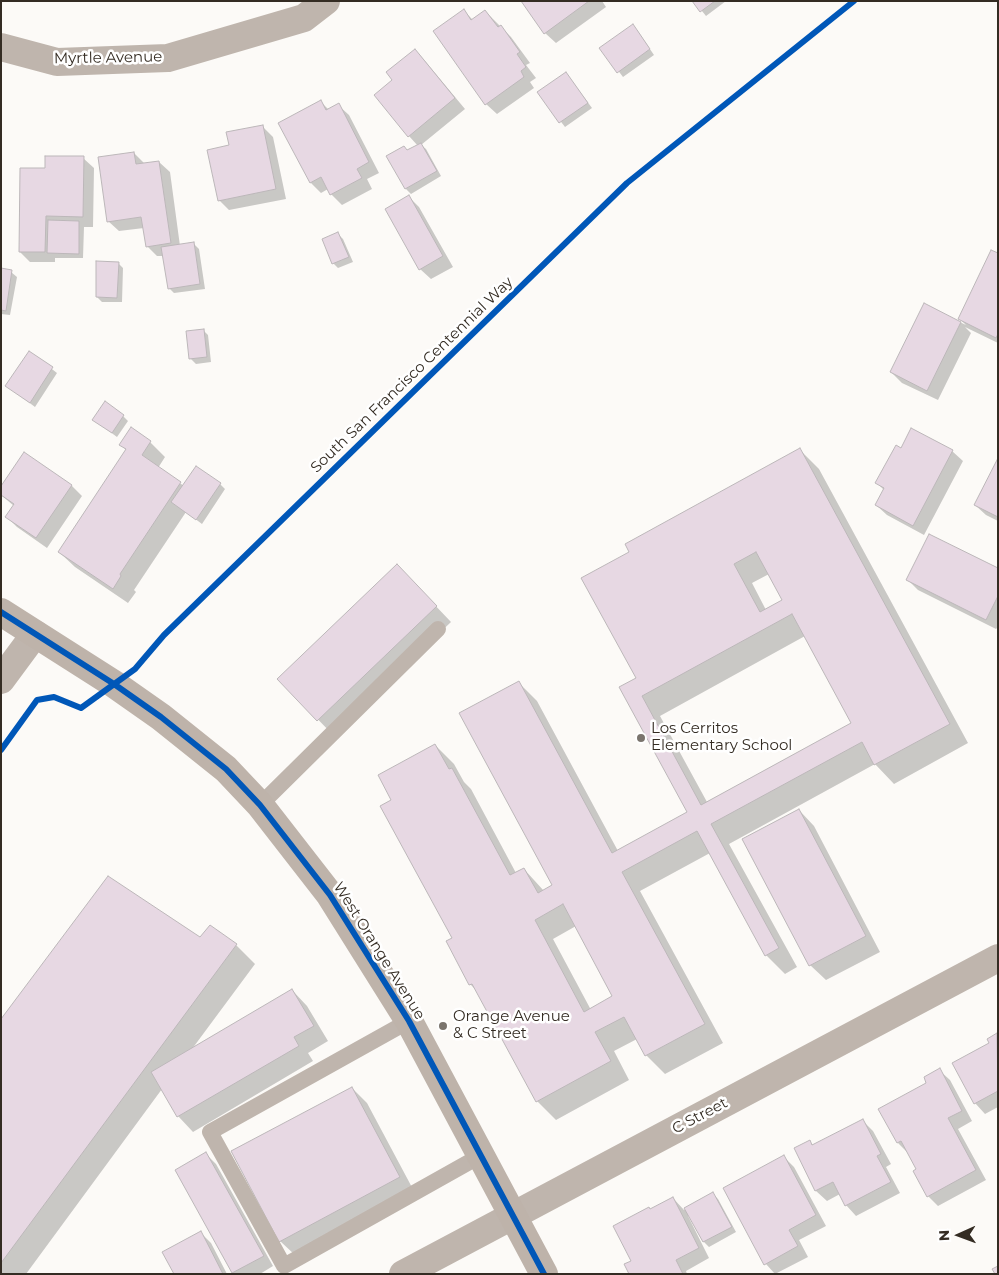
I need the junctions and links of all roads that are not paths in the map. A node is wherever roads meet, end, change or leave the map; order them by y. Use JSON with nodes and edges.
{"nodes":[{"id":1,"x":326,"y":1,"type":"edge"},
{"id":2,"x":1,"y":47,"type":"edge"},
{"id":3,"x":1,"y":612,"type":"edge"},
{"id":4,"x":438,"y":629,"type":"dead end"},
{"id":5,"x":35,"y":634,"type":"junction"},
{"id":6,"x":1,"y":680,"type":"edge"},
{"id":7,"x":260,"y":805,"type":"junction"},
{"id":8,"x":998,"y":958,"type":"edge"},
{"id":9,"x":408,"y":1020,"type":"junction"},
{"id":10,"x":480,"y":1156,"type":"junction"},
{"id":11,"x":512,"y":1215,"type":"junction"},
{"id":12,"x":403,"y":1274,"type":"edge"},
{"id":13,"x":544,"y":1274,"type":"edge"}],
"edges":[{"from":1,"to":2,"type":"street","name":"Myrtle Avenue"},
{"from":3,"to":5,"type":"street","name":"West Orange Avenue"},
{"from":4,"to":7,"type":"lane"},
{"from":5,"to":6,"type":"street"},
{"from":5,"to":7,"type":"street","name":"West Orange Avenue"},
{"from":7,"to":9,"type":"street","name":"West Orange Avenue"},
{"from":8,"to":11,"type":"street","name":"C Street"},
{"from":9,"to":10,"type":"street","name":"West Orange Avenue"},
{"from":9,"to":10,"type":"lane"},
{"from":10,"to":11,"type":"street","name":"West Orange Avenue"},
{"from":11,"to":12,"type":"street","name":"C Street"},
{"from":11,"to":13,"type":"street","name":"West Orange Avenue"}]}
